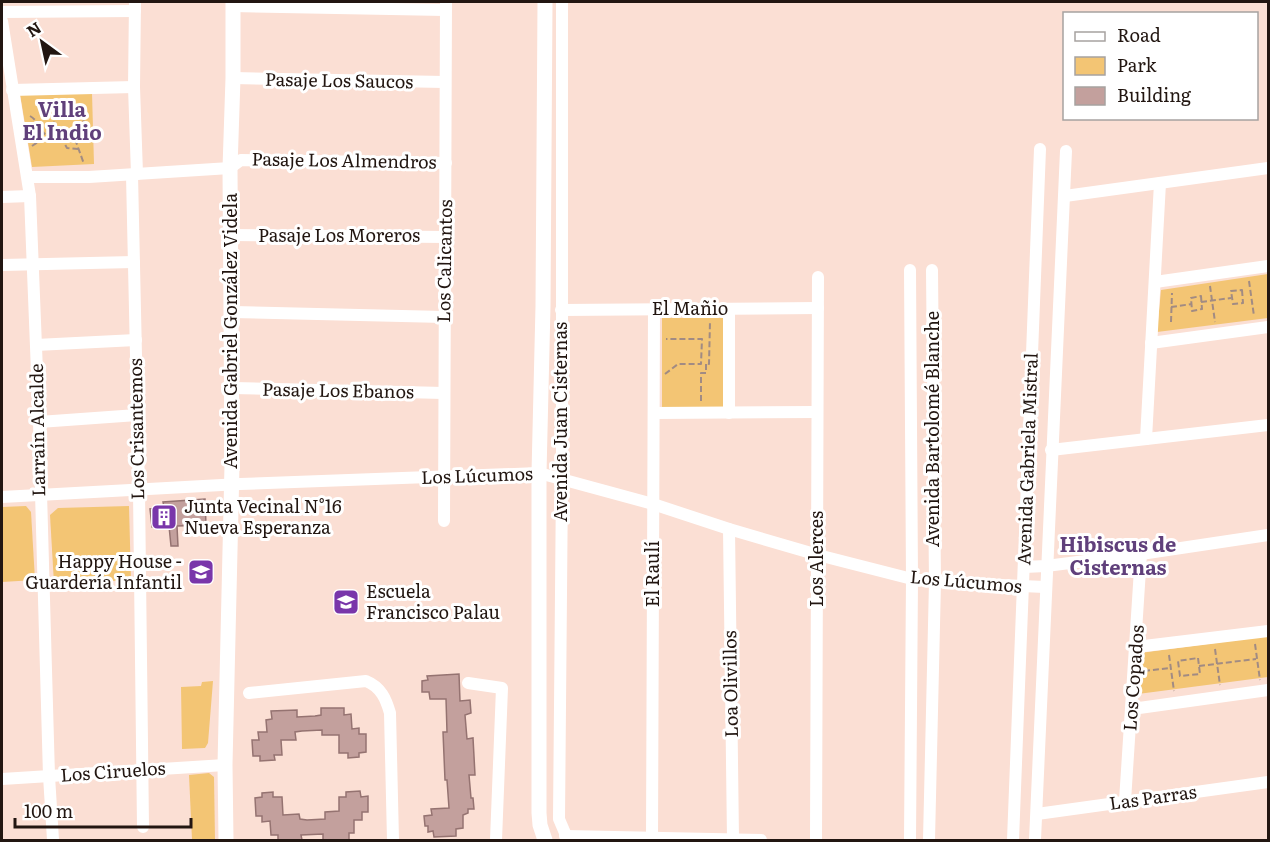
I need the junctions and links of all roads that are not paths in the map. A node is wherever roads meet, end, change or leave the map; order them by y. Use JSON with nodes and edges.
{"nodes":[{"id":1,"x":545,"y":2,"type":"edge"},
{"id":2,"x":562,"y":2,"type":"edge"},
{"id":3,"x":233,"y":4,"type":"edge"},
{"id":4,"x":135,"y":6,"type":"edge"},
{"id":5,"x":446,"y":6,"type":"edge"},
{"id":6,"x":2,"y":12,"type":"edge"},
{"id":7,"x":2,"y":21,"type":"edge"},
{"id":8,"x":233,"y":78,"type":"junction"},
{"id":9,"x":445,"y":82,"type":"junction"},
{"id":10,"x":134,"y":87,"type":"junction"},
{"id":11,"x":12,"y":90,"type":"junction"},
{"id":12,"x":1040,"y":149,"type":"dead end"},
{"id":13,"x":1066,"y":151,"type":"dead end"},
{"id":14,"x":446,"y":163,"type":"junction"},
{"id":15,"x":230,"y":168,"type":"junction"},
{"id":16,"x":1269,"y":168,"type":"edge"},
{"id":17,"x":134,"y":174,"type":"junction"},
{"id":18,"x":28,"y":177,"type":"junction"},
{"id":19,"x":1160,"y":183,"type":"junction"},
{"id":20,"x":30,"y":196,"type":"junction"},
{"id":21,"x":1065,"y":196,"type":"junction"},
{"id":22,"x":2,"y":198,"type":"edge"},
{"id":23,"x":232,"y":235,"type":"junction"},
{"id":24,"x":446,"y":237,"type":"junction"},
{"id":25,"x":134,"y":262,"type":"junction"},
{"id":26,"x":2,"y":265,"type":"edge"},
{"id":27,"x":32,"y":265,"type":"junction"},
{"id":28,"x":1269,"y":266,"type":"edge"},
{"id":29,"x":910,"y":270,"type":"dead end"},
{"id":30,"x":932,"y":270,"type":"dead end"},
{"id":31,"x":818,"y":277,"type":"dead end"},
{"id":32,"x":1155,"y":282,"type":"junction"},
{"id":33,"x":818,"y":308,"type":"junction"},
{"id":34,"x":654,"y":309,"type":"junction"},
{"id":35,"x":729,"y":309,"type":"junction"},
{"id":36,"x":561,"y":310,"type":"junction"},
{"id":37,"x":232,"y":312,"type":"junction"},
{"id":38,"x":444,"y":317,"type":"junction"},
{"id":39,"x":1262,"y":328,"type":"edge"},
{"id":40,"x":136,"y":340,"type":"junction"},
{"id":41,"x":1151,"y":343,"type":"junction"},
{"id":42,"x":36,"y":345,"type":"junction"},
{"id":43,"x":233,"y":388,"type":"junction"},
{"id":44,"x":444,"y":393,"type":"junction"},
{"id":45,"x":816,"y":412,"type":"junction"},
{"id":46,"x":654,"y":413,"type":"junction"},
{"id":47,"x":729,"y":413,"type":"junction"},
{"id":48,"x":137,"y":415,"type":"junction"},
{"id":49,"x":39,"y":422,"type":"junction"},
{"id":50,"x":1269,"y":425,"type":"edge"},
{"id":51,"x":1146,"y":439,"type":"junction"},
{"id":52,"x":1052,"y":450,"type":"junction"},
{"id":53,"x":539,"y":473,"type":"junction"},
{"id":54,"x":444,"y":478,"type":"junction"},
{"id":55,"x":562,"y":480,"type":"junction"},
{"id":56,"x":232,"y":485,"type":"junction"},
{"id":57,"x":139,"y":491,"type":"junction"},
{"id":58,"x":40,"y":496,"type":"junction"},
{"id":59,"x":2,"y":497,"type":"edge"},
{"id":60,"x":653,"y":504,"type":"junction"},
{"id":61,"x":444,"y":521,"type":"dead end"},
{"id":62,"x":729,"y":529,"type":"junction"},
{"id":63,"x":1269,"y":535,"type":"edge"},
{"id":64,"x":1141,"y":554,"type":"junction"},
{"id":65,"x":818,"y":555,"type":"junction"},
{"id":66,"x":1046,"y":566,"type":"junction"},
{"id":67,"x":1024,"y":567,"type":"junction"},
{"id":68,"x":912,"y":579,"type":"junction"},
{"id":69,"x":935,"y":582,"type":"junction"},
{"id":70,"x":1023,"y":587,"type":"junction"},
{"id":71,"x":1045,"y":587,"type":"junction"},
{"id":72,"x":1269,"y":631,"type":"edge"},
{"id":73,"x":1136,"y":647,"type":"junction"},
{"id":74,"x":468,"y":683,"type":"dead end"},
{"id":75,"x":1265,"y":690,"type":"edge"},
{"id":76,"x":249,"y":693,"type":"dead end"},
{"id":77,"x":1132,"y":709,"type":"junction"},
{"id":78,"x":225,"y":765,"type":"junction"},
{"id":79,"x":142,"y":770,"type":"junction"},
{"id":80,"x":49,"y":776,"type":"junction"},
{"id":81,"x":2,"y":779,"type":"edge"},
{"id":82,"x":1269,"y":782,"type":"edge"},
{"id":83,"x":1125,"y":801,"type":"junction"},
{"id":84,"x":1037,"y":814,"type":"junction"},
{"id":85,"x":143,"y":827,"type":"dead end"},
{"id":86,"x":566,"y":838,"type":"edge"},
{"id":87,"x":652,"y":839,"type":"junction"},
{"id":88,"x":733,"y":839,"type":"junction"},
{"id":89,"x":53,"y":840,"type":"edge"},
{"id":90,"x":226,"y":840,"type":"edge"},
{"id":91,"x":393,"y":840,"type":"edge"},
{"id":92,"x":496,"y":840,"type":"edge"},
{"id":93,"x":545,"y":840,"type":"edge"},
{"id":94,"x":761,"y":840,"type":"edge"},
{"id":95,"x":816,"y":840,"type":"edge"},
{"id":96,"x":910,"y":840,"type":"edge"},
{"id":97,"x":928,"y":840,"type":"edge"},
{"id":98,"x":1013,"y":840,"type":"edge"},
{"id":99,"x":1035,"y":840,"type":"edge"}],
"edges":[{"from":1,"to":53,"type":"main road","name":"Avenida Juan Cisternas"},
{"from":2,"to":36,"type":"street","name":"Avenida Juan Cisternas"},
{"from":3,"to":5,"type":"street"},
{"from":3,"to":8,"type":"main road","name":"Avenida Gabriel González Videla"},
{"from":4,"to":6,"type":"street"},
{"from":4,"to":10,"type":"street","name":"Los Crisantemos"},
{"from":5,"to":9,"type":"street","name":"Los Calicantos"},
{"from":7,"to":11,"type":"street","name":"Larraín Alcalde"},
{"from":8,"to":9,"type":"street","name":"Pasaje Los Saucos"},
{"from":8,"to":15,"type":"main road","name":"Avenida Gabriel González Videla"},
{"from":9,"to":14,"type":"street","name":"Los Calicantos"},
{"from":10,"to":11,"type":"street"},
{"from":10,"to":17,"type":"street","name":"Los Crisantemos"},
{"from":11,"to":18,"type":"street","name":"Larraín Alcalde"},
{"from":12,"to":67,"type":"street","name":"Avenida Gabriela Mistral"},
{"from":13,"to":21,"type":"street","name":"Avenida Gabriela Mistral"},
{"from":14,"to":15,"type":"street","name":"Pasaje Los Almendros"},
{"from":14,"to":24,"type":"street","name":"Los Calicantos"},
{"from":15,"to":17,"type":"street","name":"Pasaje Los Almendros"},
{"from":15,"to":23,"type":"main road","name":"Avenida Gabriel González Videla"},
{"from":16,"to":19,"type":"street"},
{"from":17,"to":18,"type":"street","name":"Pasaje Los Almendros"},
{"from":17,"to":25,"type":"street","name":"Los Crisantemos"},
{"from":18,"to":20,"type":"street","name":"Larraín Alcalde"},
{"from":19,"to":21,"type":"street"},
{"from":19,"to":32,"type":"street"},
{"from":20,"to":22,"type":"street"},
{"from":20,"to":27,"type":"street","name":"Larraín Alcalde"},
{"from":21,"to":52,"type":"street","name":"Avenida Gabriela Mistral"},
{"from":23,"to":24,"type":"street","name":"Pasaje Los Moreros"},
{"from":23,"to":37,"type":"main road","name":"Avenida Gabriel González Videla"},
{"from":24,"to":38,"type":"street","name":"Los Calicantos"},
{"from":25,"to":27,"type":"street"},
{"from":25,"to":40,"type":"street","name":"Los Crisantemos"},
{"from":26,"to":27,"type":"street"},
{"from":27,"to":42,"type":"street","name":"Larraín Alcalde"},
{"from":28,"to":32,"type":"street"},
{"from":29,"to":68,"type":"street","name":"Avenida Bartolomé Blanche"},
{"from":30,"to":69,"type":"street","name":"Avenida Bartolomé Blanche"},
{"from":31,"to":33,"type":"street","name":"Los Alerces"},
{"from":32,"to":41,"type":"street"},
{"from":33,"to":35,"type":"street","name":"El Mañio"},
{"from":33,"to":45,"type":"street","name":"Los Alerces"},
{"from":34,"to":35,"type":"street","name":"El Mañio"},
{"from":34,"to":36,"type":"street","name":"El Mañio"},
{"from":34,"to":46,"type":"street","name":"El Raulí"},
{"from":35,"to":47,"type":"street"},
{"from":36,"to":55,"type":"street","name":"Avenida Juan Cisternas"},
{"from":37,"to":38,"type":"street"},
{"from":37,"to":43,"type":"main road","name":"Avenida Gabriel González Videla"},
{"from":38,"to":44,"type":"street","name":"Los Calicantos"},
{"from":39,"to":41,"type":"street"},
{"from":40,"to":42,"type":"street"},
{"from":40,"to":48,"type":"street","name":"Los Crisantemos"},
{"from":41,"to":51,"type":"street"},
{"from":42,"to":49,"type":"street","name":"Larraín Alcalde"},
{"from":43,"to":44,"type":"street","name":"Pasaje Los Ebanos"},
{"from":43,"to":56,"type":"main road","name":"Avenida Gabriel González Videla"},
{"from":44,"to":54,"type":"street","name":"Los Calicantos"},
{"from":45,"to":47,"type":"street"},
{"from":45,"to":65,"type":"street","name":"Los Alerces"},
{"from":46,"to":47,"type":"street"},
{"from":46,"to":60,"type":"street","name":"El Raulí"},
{"from":48,"to":49,"type":"street"},
{"from":48,"to":57,"type":"street","name":"Los Crisantemos"},
{"from":49,"to":58,"type":"street","name":"Larraín Alcalde"},
{"from":50,"to":51,"type":"street"},
{"from":51,"to":52,"type":"street"},
{"from":52,"to":66,"type":"street","name":"Avenida Gabriela Mistral"},
{"from":53,"to":54,"type":"street","name":"Los Lúcumos"},
{"from":53,"to":55,"type":"street","name":"Los Lúcumos"},
{"from":53,"to":93,"type":"main road","name":"Avenida Juan Cisternas"},
{"from":54,"to":56,"type":"street","name":"Los Lúcumos"},
{"from":54,"to":61,"type":"street","name":"Los Calicantos"},
{"from":55,"to":60,"type":"street","name":"Los Lúcumos"},
{"from":55,"to":86,"type":"street","name":"Avenida Juan Cisternas"},
{"from":56,"to":57,"type":"street","name":"Los Lúcumos"},
{"from":56,"to":78,"type":"main road","name":"Avenida Gabriel González Videla"},
{"from":57,"to":58,"type":"street","name":"Los Lúcumos"},
{"from":57,"to":79,"type":"street","name":"Los Crisantemos"},
{"from":58,"to":59,"type":"street","name":"Los Lúcumos"},
{"from":58,"to":80,"type":"street","name":"Larraín Alcalde"},
{"from":60,"to":62,"type":"street","name":"Los Lúcumos"},
{"from":60,"to":87,"type":"street","name":"El Raulí"},
{"from":62,"to":65,"type":"street","name":"Los Lúcumos"},
{"from":62,"to":88,"type":"street","name":"Loa Olivillos"},
{"from":63,"to":64,"type":"street","name":"Los Lúcumos"},
{"from":64,"to":66,"type":"street","name":"Los Lúcumos"},
{"from":64,"to":73,"type":"street","name":"Los Copados"},
{"from":65,"to":68,"type":"street","name":"Los Lúcumos"},
{"from":65,"to":95,"type":"street","name":"Los Alerces"},
{"from":66,"to":67,"type":"street","name":"Los Lúcumos"},
{"from":66,"to":71,"type":"street","name":"Avenida Gabriela Mistral"},
{"from":67,"to":70,"type":"street","name":"Avenida Gabriela Mistral"},
{"from":68,"to":69,"type":"street","name":"Los Lúcumos"},
{"from":68,"to":96,"type":"street","name":"Avenida Bartolomé Blanche"},
{"from":69,"to":70,"type":"street","name":"Los Lúcumos"},
{"from":69,"to":97,"type":"street","name":"Avenida Bartolomé Blanche"},
{"from":70,"to":71,"type":"street","name":"Los Lúcumos"},
{"from":70,"to":98,"type":"street","name":"Avenida Gabriela Mistral"},
{"from":71,"to":84,"type":"street","name":"Avenida Gabriela Mistral"},
{"from":72,"to":73,"type":"street"},
{"from":73,"to":77,"type":"street","name":"Los Copados"},
{"from":74,"to":92,"type":"street"},
{"from":75,"to":77,"type":"street"},
{"from":76,"to":91,"type":"street"},
{"from":77,"to":83,"type":"street","name":"Los Copados"},
{"from":78,"to":79,"type":"street","name":"Los Ciruelos"},
{"from":78,"to":90,"type":"main road","name":"Avenida Gabriel González Videla"},
{"from":79,"to":80,"type":"street","name":"Los Ciruelos"},
{"from":79,"to":85,"type":"street","name":"Los Crisantemos"},
{"from":80,"to":81,"type":"street","name":"Los Ciruelos"},
{"from":80,"to":89,"type":"street","name":"Larraín Alcalde"},
{"from":82,"to":83,"type":"street","name":"Las Parras"},
{"from":83,"to":84,"type":"street","name":"Las Parras"},
{"from":84,"to":99,"type":"street","name":"Avenida Gabriela Mistral"},
{"from":86,"to":87,"type":"street"},
{"from":87,"to":88,"type":"street"},
{"from":88,"to":94,"type":"street"}]}
